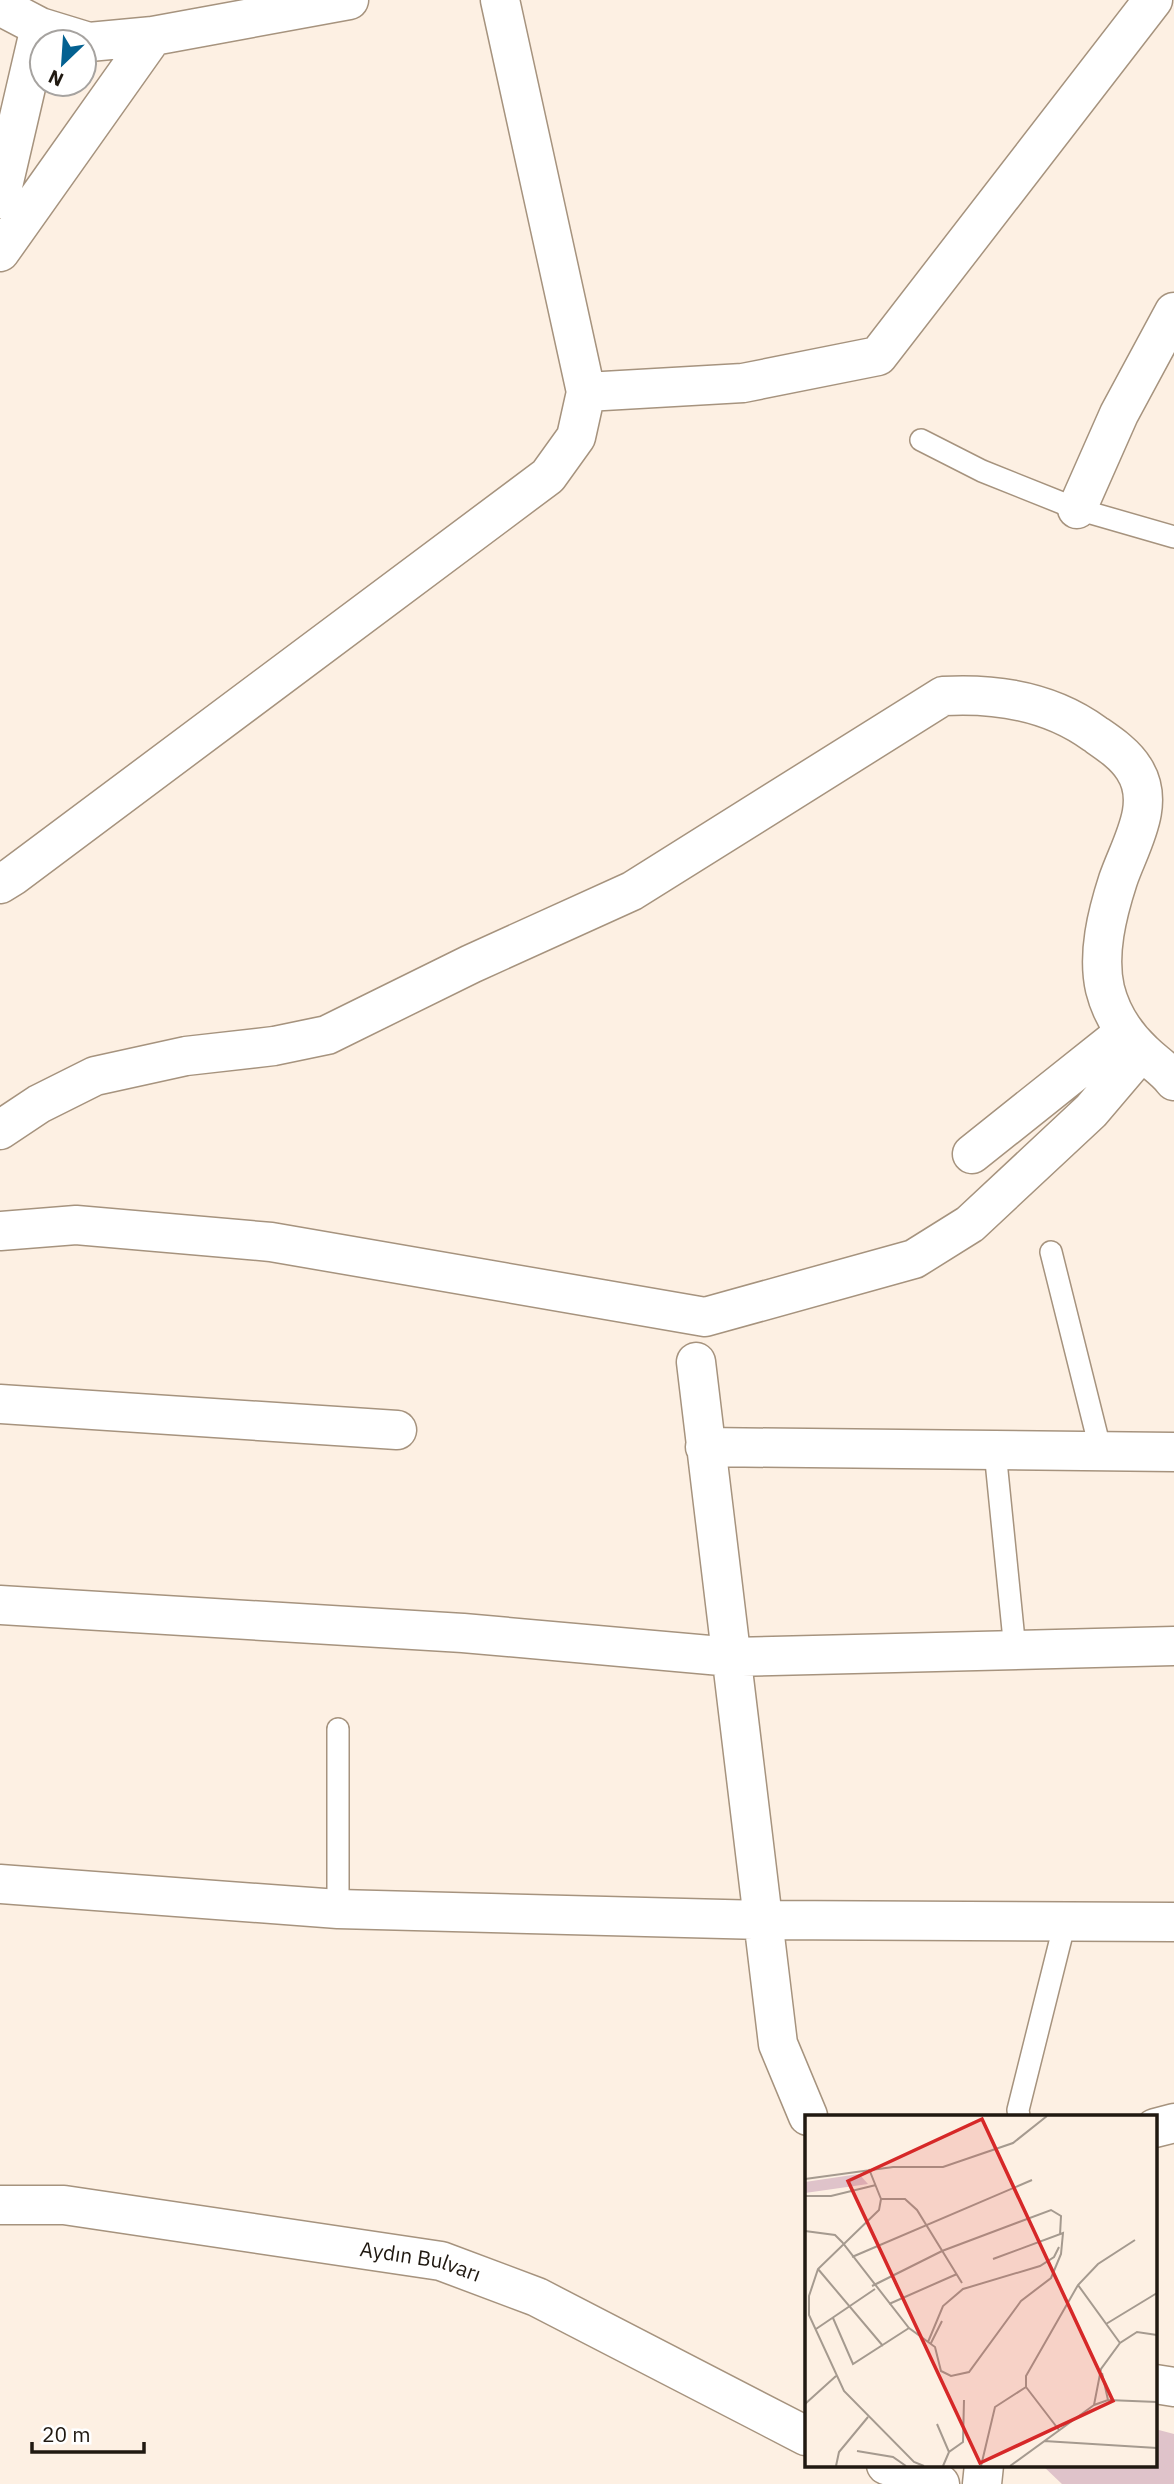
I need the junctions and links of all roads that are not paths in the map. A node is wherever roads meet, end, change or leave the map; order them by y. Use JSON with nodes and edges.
{"nodes":[{"id":1,"x":349,"y":0,"type":"edge"},
{"id":2,"x":500,"y":0,"type":"edge"},
{"id":3,"x":1153,"y":0,"type":"edge"},
{"id":4,"x":0,"y":6,"type":"edge"},
{"id":5,"x":40,"y":27,"type":"junction"},
{"id":6,"x":153,"y":37,"type":"junction"},
{"id":7,"x":0,"y":199,"type":"edge"},
{"id":8,"x":0,"y":252,"type":"edge"},
{"id":9,"x":1174,"y":312,"type":"edge"},
{"id":10,"x":586,"y":392,"type":"junction"},
{"id":11,"x":921,"y":440,"type":"dead end"},
{"id":12,"x":1077,"y":509,"type":"junction"},
{"id":13,"x":1174,"y":537,"type":"edge"},
{"id":14,"x":0,"y":884,"type":"edge"},
{"id":15,"x":1133,"y":1041,"type":"junction"},
{"id":16,"x":1174,"y":1081,"type":"edge"},
{"id":17,"x":0,"y":1130,"type":"edge"},
{"id":18,"x":972,"y":1154,"type":"dead end"},
{"id":19,"x":0,"y":1231,"type":"edge"},
{"id":20,"x":1051,"y":1252,"type":"dead end"},
{"id":21,"x":696,"y":1362,"type":"dead end"},
{"id":22,"x":0,"y":1404,"type":"edge"},
{"id":23,"x":397,"y":1430,"type":"dead end"},
{"id":24,"x":705,"y":1447,"type":"junction"},
{"id":25,"x":995,"y":1451,"type":"junction"},
{"id":26,"x":1101,"y":1452,"type":"junction"},
{"id":27,"x":1174,"y":1452,"type":"edge"},
{"id":28,"x":0,"y":1605,"type":"edge"},
{"id":29,"x":1174,"y":1646,"type":"edge"},
{"id":30,"x":1015,"y":1650,"type":"junction"},
{"id":31,"x":732,"y":1657,"type":"junction"},
{"id":32,"x":338,"y":1729,"type":"dead end"},
{"id":33,"x":0,"y":1884,"type":"edge"},
{"id":34,"x":338,"y":1909,"type":"junction"},
{"id":35,"x":763,"y":1920,"type":"junction"},
{"id":36,"x":1065,"y":1922,"type":"junction"},
{"id":37,"x":1174,"y":1922,"type":"edge"},
{"id":38,"x":808,"y":2115,"type":"edge"},
{"id":39,"x":1019,"y":2115,"type":"edge"},
{"id":40,"x":1174,"y":2123,"type":"edge"},
{"id":41,"x":1156,"y":2128,"type":"edge"},
{"id":42,"x":0,"y":2205,"type":"edge"},
{"id":43,"x":1156,"y":2384,"type":"edge"},
{"id":44,"x":1174,"y":2387,"type":"edge"},
{"id":45,"x":805,"y":2435,"type":"edge"},
{"id":46,"x":889,"y":2466,"type":"edge"},
{"id":47,"x":984,"y":2466,"type":"edge"},
{"id":48,"x":940,"y":2484,"type":"edge"},
{"id":49,"x":982,"y":2484,"type":"edge"}],
"edges":[{"from":1,"to":6,"type":"street"},
{"from":2,"to":10,"type":"street"},
{"from":3,"to":10,"type":"street"},
{"from":4,"to":5,"type":"street"},
{"from":5,"to":6,"type":"street"},
{"from":5,"to":7,"type":"street"},
{"from":6,"to":8,"type":"street"},
{"from":9,"to":12,"type":"street"},
{"from":10,"to":14,"type":"street"},
{"from":11,"to":12,"type":"lane"},
{"from":12,"to":13,"type":"lane"},
{"from":15,"to":16,"type":"street"},
{"from":15,"to":17,"type":"street"},
{"from":15,"to":18,"type":"street"},
{"from":15,"to":19,"type":"street"},
{"from":20,"to":26,"type":"lane"},
{"from":21,"to":24,"type":"street"},
{"from":22,"to":23,"type":"street"},
{"from":24,"to":25,"type":"street"},
{"from":24,"to":31,"type":"street"},
{"from":25,"to":26,"type":"street"},
{"from":25,"to":30,"type":"lane"},
{"from":26,"to":27,"type":"street"},
{"from":28,"to":31,"type":"street"},
{"from":29,"to":30,"type":"street"},
{"from":30,"to":31,"type":"street"},
{"from":31,"to":35,"type":"street"},
{"from":32,"to":34,"type":"lane"},
{"from":33,"to":34,"type":"street"},
{"from":34,"to":35,"type":"street"},
{"from":35,"to":36,"type":"street"},
{"from":35,"to":38,"type":"street"},
{"from":36,"to":37,"type":"street"},
{"from":36,"to":39,"type":"lane"},
{"from":40,"to":41,"type":"street"},
{"from":42,"to":45,"type":"street","name":"Aydın Bulvarı"},
{"from":43,"to":44,"type":"street"},
{"from":46,"to":48,"type":"street"},
{"from":47,"to":49,"type":"street"}]}
